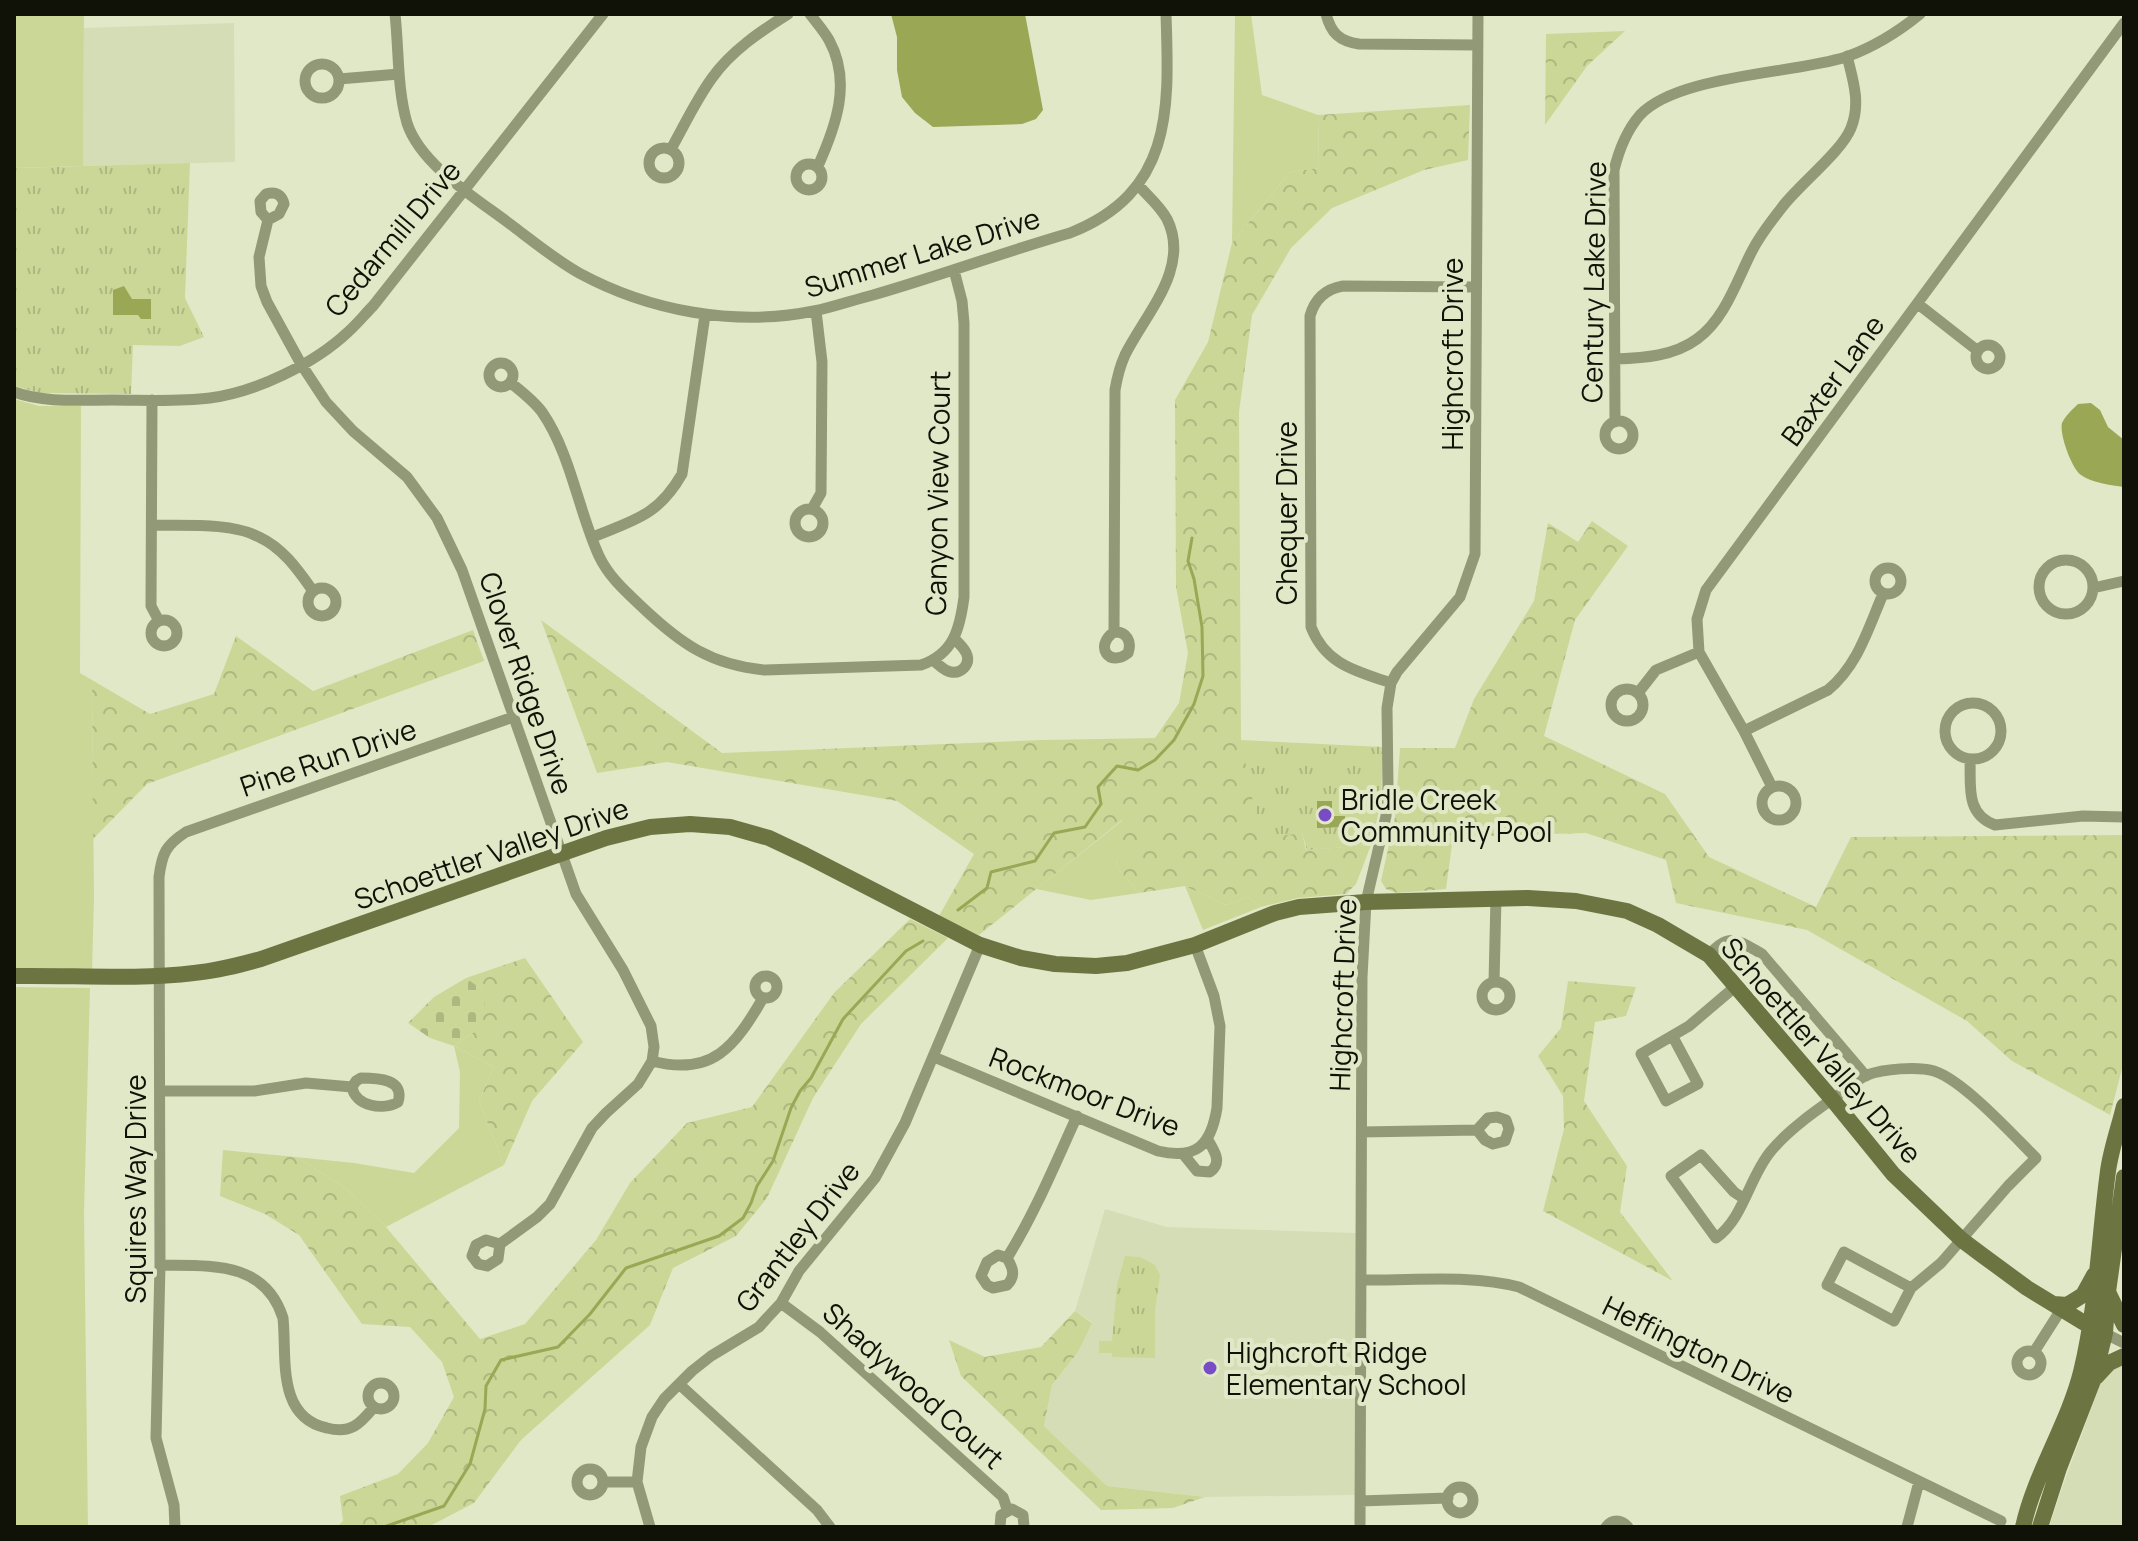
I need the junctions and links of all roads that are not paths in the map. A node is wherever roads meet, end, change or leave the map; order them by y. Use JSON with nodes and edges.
{"nodes":[{"id":1,"x":395,"y":14,"type":"edge"},
{"id":2,"x":603,"y":14,"type":"edge"},
{"id":3,"x":788,"y":14,"type":"edge"},
{"id":4,"x":810,"y":14,"type":"edge"},
{"id":5,"x":1166,"y":14,"type":"edge"},
{"id":6,"x":1326,"y":14,"type":"edge"},
{"id":7,"x":1478,"y":14,"type":"edge"},
{"id":8,"x":1920,"y":14,"type":"edge"},
{"id":9,"x":2124,"y":23,"type":"edge"},
{"id":10,"x":1477,"y":45,"type":"junction"},
{"id":11,"x":1847,"y":56,"type":"junction"},
{"id":12,"x":399,"y":74,"type":"junction"},
{"id":13,"x":339,"y":79,"type":"dead end"},
{"id":14,"x":671,"y":149,"type":"dead end"},
{"id":15,"x":818,"y":166,"type":"dead end"},
{"id":16,"x":1139,"y":186,"type":"junction"},
{"id":17,"x":465,"y":189,"type":"junction"},
{"id":18,"x":268,"y":220,"type":"dead end"},
{"id":19,"x":954,"y":270,"type":"junction"},
{"id":20,"x":1475,"y":287,"type":"junction"},
{"id":21,"x":1918,"y":304,"type":"junction"},
{"id":22,"x":816,"y":311,"type":"junction"},
{"id":23,"x":705,"y":315,"type":"junction"},
{"id":24,"x":1978,"y":351,"type":"dead end"},
{"id":25,"x":1616,"y":359,"type":"junction"},
{"id":26,"x":301,"y":364,"type":"junction"},
{"id":27,"x":511,"y":383,"type":"dead end"},
{"id":28,"x":14,"y":392,"type":"edge"},
{"id":29,"x":152,"y":400,"type":"junction"},
{"id":30,"x":1615,"y":422,"type":"dead end"},
{"id":31,"x":812,"y":509,"type":"dead end"},
{"id":32,"x":152,"y":525,"type":"junction"},
{"id":33,"x":593,"y":537,"type":"junction"},
{"id":34,"x":2124,"y":581,"type":"edge"},
{"id":35,"x":2093,"y":588,"type":"junction"},
{"id":36,"x":313,"y":591,"type":"dead end"},
{"id":37,"x":1883,"y":594,"type":"dead end"},
{"id":38,"x":159,"y":621,"type":"dead end"},
{"id":39,"x":1114,"y":632,"type":"dead end"},
{"id":40,"x":954,"y":638,"type":"junction"},
{"id":41,"x":1699,"y":652,"type":"junction"},
{"id":42,"x":934,"y":661,"type":"junction"},
{"id":43,"x":1391,"y":683,"type":"junction"},
{"id":44,"x":1638,"y":693,"type":"dead end"},
{"id":45,"x":513,"y":717,"type":"junction"},
{"id":46,"x":1744,"y":731,"type":"junction"},
{"id":47,"x":1970,"y":759,"type":"junction"},
{"id":48,"x":1772,"y":787,"type":"dead end"},
{"id":49,"x":2124,"y":817,"type":"edge"},
{"id":50,"x":165,"y":850,"type":"joint"},
{"id":51,"x":562,"y":853,"type":"junction"},
{"id":52,"x":1496,"y":898,"type":"junction"},
{"id":53,"x":1366,"y":902,"type":"junction"},
{"id":54,"x":980,"y":945,"type":"junction"},
{"id":55,"x":1195,"y":945,"type":"junction"},
{"id":56,"x":1709,"y":955,"type":"junction"},
{"id":57,"x":158,"y":975,"type":"junction"},
{"id":58,"x":14,"y":976,"type":"edge"},
{"id":59,"x":1494,"y":982,"type":"dead end"},
{"id":60,"x":1736,"y":986,"type":"junction"},
{"id":61,"x":763,"y":998,"type":"dead end"},
{"id":62,"x":1673,"y":1037,"type":"junction"},
{"id":63,"x":934,"y":1057,"type":"junction"},
{"id":64,"x":652,"y":1061,"type":"junction"},
{"id":65,"x":1866,"y":1076,"type":"junction"},
{"id":66,"x":352,"y":1087,"type":"dead end"},
{"id":67,"x":160,"y":1091,"type":"junction"},
{"id":68,"x":1832,"y":1099,"type":"junction"},
{"id":69,"x":2124,"y":1106,"type":"edge"},
{"id":70,"x":1077,"y":1116,"type":"junction"},
{"id":71,"x":1477,"y":1130,"type":"dead end"},
{"id":72,"x":1362,"y":1132,"type":"junction"},
{"id":73,"x":1208,"y":1140,"type":"junction"},
{"id":74,"x":1184,"y":1155,"type":"junction"},
{"id":75,"x":2124,"y":1177,"type":"edge"},
{"id":76,"x":1743,"y":1198,"type":"junction"},
{"id":77,"x":1962,"y":1240,"type":"junction"},
{"id":78,"x":500,"y":1244,"type":"dead end"},
{"id":79,"x":1007,"y":1258,"type":"dead end"},
{"id":80,"x":160,"y":1265,"type":"junction"},
{"id":81,"x":2097,"y":1270,"type":"junction"},
{"id":82,"x":1362,"y":1280,"type":"junction"},
{"id":83,"x":1911,"y":1288,"type":"junction"},
{"id":84,"x":2108,"y":1292,"type":"junction"},
{"id":85,"x":781,"y":1303,"type":"junction"},
{"id":86,"x":2058,"y":1306,"type":"junction"},
{"id":87,"x":2124,"y":1325,"type":"edge"},
{"id":88,"x":2098,"y":1330,"type":"junction"},
{"id":89,"x":2124,"y":1343,"type":"edge"},
{"id":90,"x":2034,"y":1352,"type":"dead end"},
{"id":91,"x":2124,"y":1356,"type":"edge"},
{"id":92,"x":2094,"y":1378,"type":"junction"},
{"id":93,"x":679,"y":1384,"type":"junction"},
{"id":94,"x":374,"y":1407,"type":"dead end"},
{"id":95,"x":604,"y":1482,"type":"dead end"},
{"id":96,"x":637,"y":1482,"type":"junction"},
{"id":97,"x":1919,"y":1482,"type":"junction"},
{"id":98,"x":1448,"y":1498,"type":"dead end"},
{"id":99,"x":1360,"y":1501,"type":"junction"},
{"id":100,"x":1007,"y":1509,"type":"junction"},
{"id":101,"x":2001,"y":1521,"type":"dead end"},
{"id":102,"x":175,"y":1527,"type":"edge"},
{"id":103,"x":650,"y":1527,"type":"edge"},
{"id":104,"x":830,"y":1527,"type":"edge"},
{"id":105,"x":1000,"y":1527,"type":"edge"},
{"id":106,"x":1024,"y":1527,"type":"edge"},
{"id":107,"x":1360,"y":1527,"type":"edge"},
{"id":108,"x":1606,"y":1527,"type":"edge"},
{"id":109,"x":1628,"y":1527,"type":"edge"},
{"id":110,"x":1907,"y":1527,"type":"edge"},
{"id":111,"x":2023,"y":1527,"type":"edge"},
{"id":112,"x":2040,"y":1527,"type":"edge"}],
"edges":[{"from":1,"to":12,"type":"street","name":"Summer Lake Drive"},
{"from":2,"to":17,"type":"street","name":"Cedarmill Drive"},
{"from":3,"to":14,"type":"street"},
{"from":4,"to":15,"type":"street"},
{"from":5,"to":16,"type":"street","name":"Summer Lake Drive"},
{"from":6,"to":10,"type":"street"},
{"from":7,"to":10,"type":"street","name":"Highcroft Drive"},
{"from":8,"to":11,"type":"street","name":"Century Lake Drive"},
{"from":9,"to":21,"type":"street","name":"Baxter Lane"},
{"from":10,"to":20,"type":"street","name":"Highcroft Drive"},
{"from":11,"to":25,"type":"street"},
{"from":11,"to":25,"type":"street","name":"Century Lake Drive"},
{"from":12,"to":13,"type":"street"},
{"from":12,"to":17,"type":"street","name":"Summer Lake Drive"},
{"from":16,"to":19,"type":"street","name":"Summer Lake Drive"},
{"from":16,"to":39,"type":"street"},
{"from":17,"to":23,"type":"street","name":"Summer Lake Drive"},
{"from":17,"to":26,"type":"street","name":"Cedarmill Drive"},
{"from":18,"to":26,"type":"street","name":"Clover Ridge Drive"},
{"from":19,"to":22,"type":"street","name":"Summer Lake Drive"},
{"from":19,"to":40,"type":"street","name":"Canyon View Court"},
{"from":20,"to":43,"type":"street","name":"Highcroft Drive"},
{"from":20,"to":43,"type":"street","name":"Chequer Drive"},
{"from":21,"to":24,"type":"street"},
{"from":21,"to":41,"type":"street","name":"Baxter Lane"},
{"from":22,"to":23,"type":"street","name":"Summer Lake Drive"},
{"from":22,"to":31,"type":"street"},
{"from":23,"to":33,"type":"street"},
{"from":25,"to":30,"type":"street","name":"Century Lake Drive"},
{"from":26,"to":29,"type":"street","name":"Cedarmill Drive"},
{"from":26,"to":45,"type":"street","name":"Clover Ridge Drive"},
{"from":27,"to":33,"type":"street"},
{"from":28,"to":29,"type":"street","name":"Cedarmill Drive"},
{"from":29,"to":32,"type":"street"},
{"from":32,"to":36,"type":"street"},
{"from":32,"to":38,"type":"street"},
{"from":33,"to":42,"type":"street"},
{"from":34,"to":35,"type":"street"},
{"from":35,"to":35,"type":"street"},
{"from":37,"to":46,"type":"street"},
{"from":40,"to":42,"type":"street","name":"Canyon View Court"},
{"from":40,"to":42,"type":"street"},
{"from":41,"to":44,"type":"street"},
{"from":41,"to":46,"type":"street","name":"Baxter Lane"},
{"from":43,"to":53,"type":"street","name":"Highcroft Drive"},
{"from":45,"to":50,"type":"street","name":"Pine Run Drive"},
{"from":45,"to":51,"type":"street","name":"Clover Ridge Drive"},
{"from":46,"to":48,"type":"street","name":"Baxter Lane"},
{"from":47,"to":47,"type":"street"},
{"from":47,"to":49,"type":"street"},
{"from":50,"to":57,"type":"street","name":"Squires Way Drive"},
{"from":51,"to":54,"type":"street","name":"Schoettler Valley Drive"},
{"from":51,"to":57,"type":"street","name":"Schoettler Valley Drive"},
{"from":51,"to":64,"type":"street","name":"Clover Ridge Drive"},
{"from":52,"to":53,"type":"street","name":"Schoettler Valley Drive"},
{"from":52,"to":56,"type":"street","name":"Schoettler Valley Drive"},
{"from":52,"to":59,"type":"street"},
{"from":53,"to":55,"type":"street","name":"Schoettler Valley Drive"},
{"from":53,"to":72,"type":"street","name":"Highcroft Drive"},
{"from":54,"to":55,"type":"street","name":"Schoettler Valley Drive"},
{"from":54,"to":63,"type":"street","name":"Grantley Drive"},
{"from":55,"to":73,"type":"street","name":"Rockmoor Drive"},
{"from":56,"to":60,"type":"street","name":"Schoettler Valley Drive"},
{"from":56,"to":65,"type":"street"},
{"from":57,"to":58,"type":"street","name":"Schoettler Valley Drive"},
{"from":57,"to":67,"type":"street","name":"Squires Way Drive"},
{"from":60,"to":62,"type":"street"},
{"from":60,"to":68,"type":"street","name":"Schoettler Valley Drive"},
{"from":61,"to":64,"type":"street"},
{"from":62,"to":62,"type":"street"},
{"from":63,"to":70,"type":"street","name":"Rockmoor Drive"},
{"from":63,"to":85,"type":"street","name":"Grantley Drive"},
{"from":64,"to":78,"type":"street"},
{"from":65,"to":68,"type":"street"},
{"from":65,"to":77,"type":"street"},
{"from":66,"to":67,"type":"street"},
{"from":67,"to":80,"type":"street","name":"Squires Way Drive"},
{"from":68,"to":76,"type":"street"},
{"from":68,"to":77,"type":"street","name":"Schoettler Valley Drive"},
{"from":69,"to":81,"type":"street"},
{"from":70,"to":74,"type":"street","name":"Rockmoor Drive"},
{"from":70,"to":79,"type":"street"},
{"from":71,"to":72,"type":"street"},
{"from":72,"to":82,"type":"street","name":"Highcroft Drive"},
{"from":73,"to":74,"type":"street","name":"Rockmoor Drive"},
{"from":73,"to":74,"type":"street"},
{"from":75,"to":84,"type":"street"},
{"from":76,"to":76,"type":"street"},
{"from":77,"to":83,"type":"street"},
{"from":77,"to":86,"type":"street","name":"Schoettler Valley Drive"},
{"from":80,"to":94,"type":"street"},
{"from":80,"to":102,"type":"street","name":"Squires Way Drive"},
{"from":81,"to":86,"type":"street"},
{"from":81,"to":88,"type":"street"},
{"from":82,"to":97,"type":"street","name":"Heffington Drive"},
{"from":82,"to":99,"type":"street","name":"Highcroft Drive"},
{"from":83,"to":83,"type":"street"},
{"from":84,"to":87,"type":"street"},
{"from":84,"to":88,"type":"street"},
{"from":85,"to":93,"type":"street","name":"Grantley Drive"},
{"from":85,"to":100,"type":"street","name":"Shadywood Court"},
{"from":86,"to":88,"type":"street","name":"Schoettler Valley Drive"},
{"from":86,"to":90,"type":"street"},
{"from":88,"to":89,"type":"street","name":"Schoettler Valley Drive"},
{"from":88,"to":92,"type":"street"},
{"from":88,"to":111,"type":"street"},
{"from":91,"to":92,"type":"street"},
{"from":92,"to":112,"type":"street"},
{"from":93,"to":96,"type":"street","name":"Grantley Drive"},
{"from":93,"to":104,"type":"street"},
{"from":95,"to":96,"type":"street"},
{"from":96,"to":103,"type":"street","name":"Grantley Drive"},
{"from":97,"to":101,"type":"street","name":"Heffington Drive"},
{"from":97,"to":110,"type":"street"},
{"from":98,"to":99,"type":"street"},
{"from":99,"to":107,"type":"street","name":"Highcroft Drive"},
{"from":100,"to":105,"type":"street","name":"Shadywood Court"},
{"from":100,"to":106,"type":"street","name":"Shadywood Court"},
{"from":108,"to":109,"type":"street"}]}
